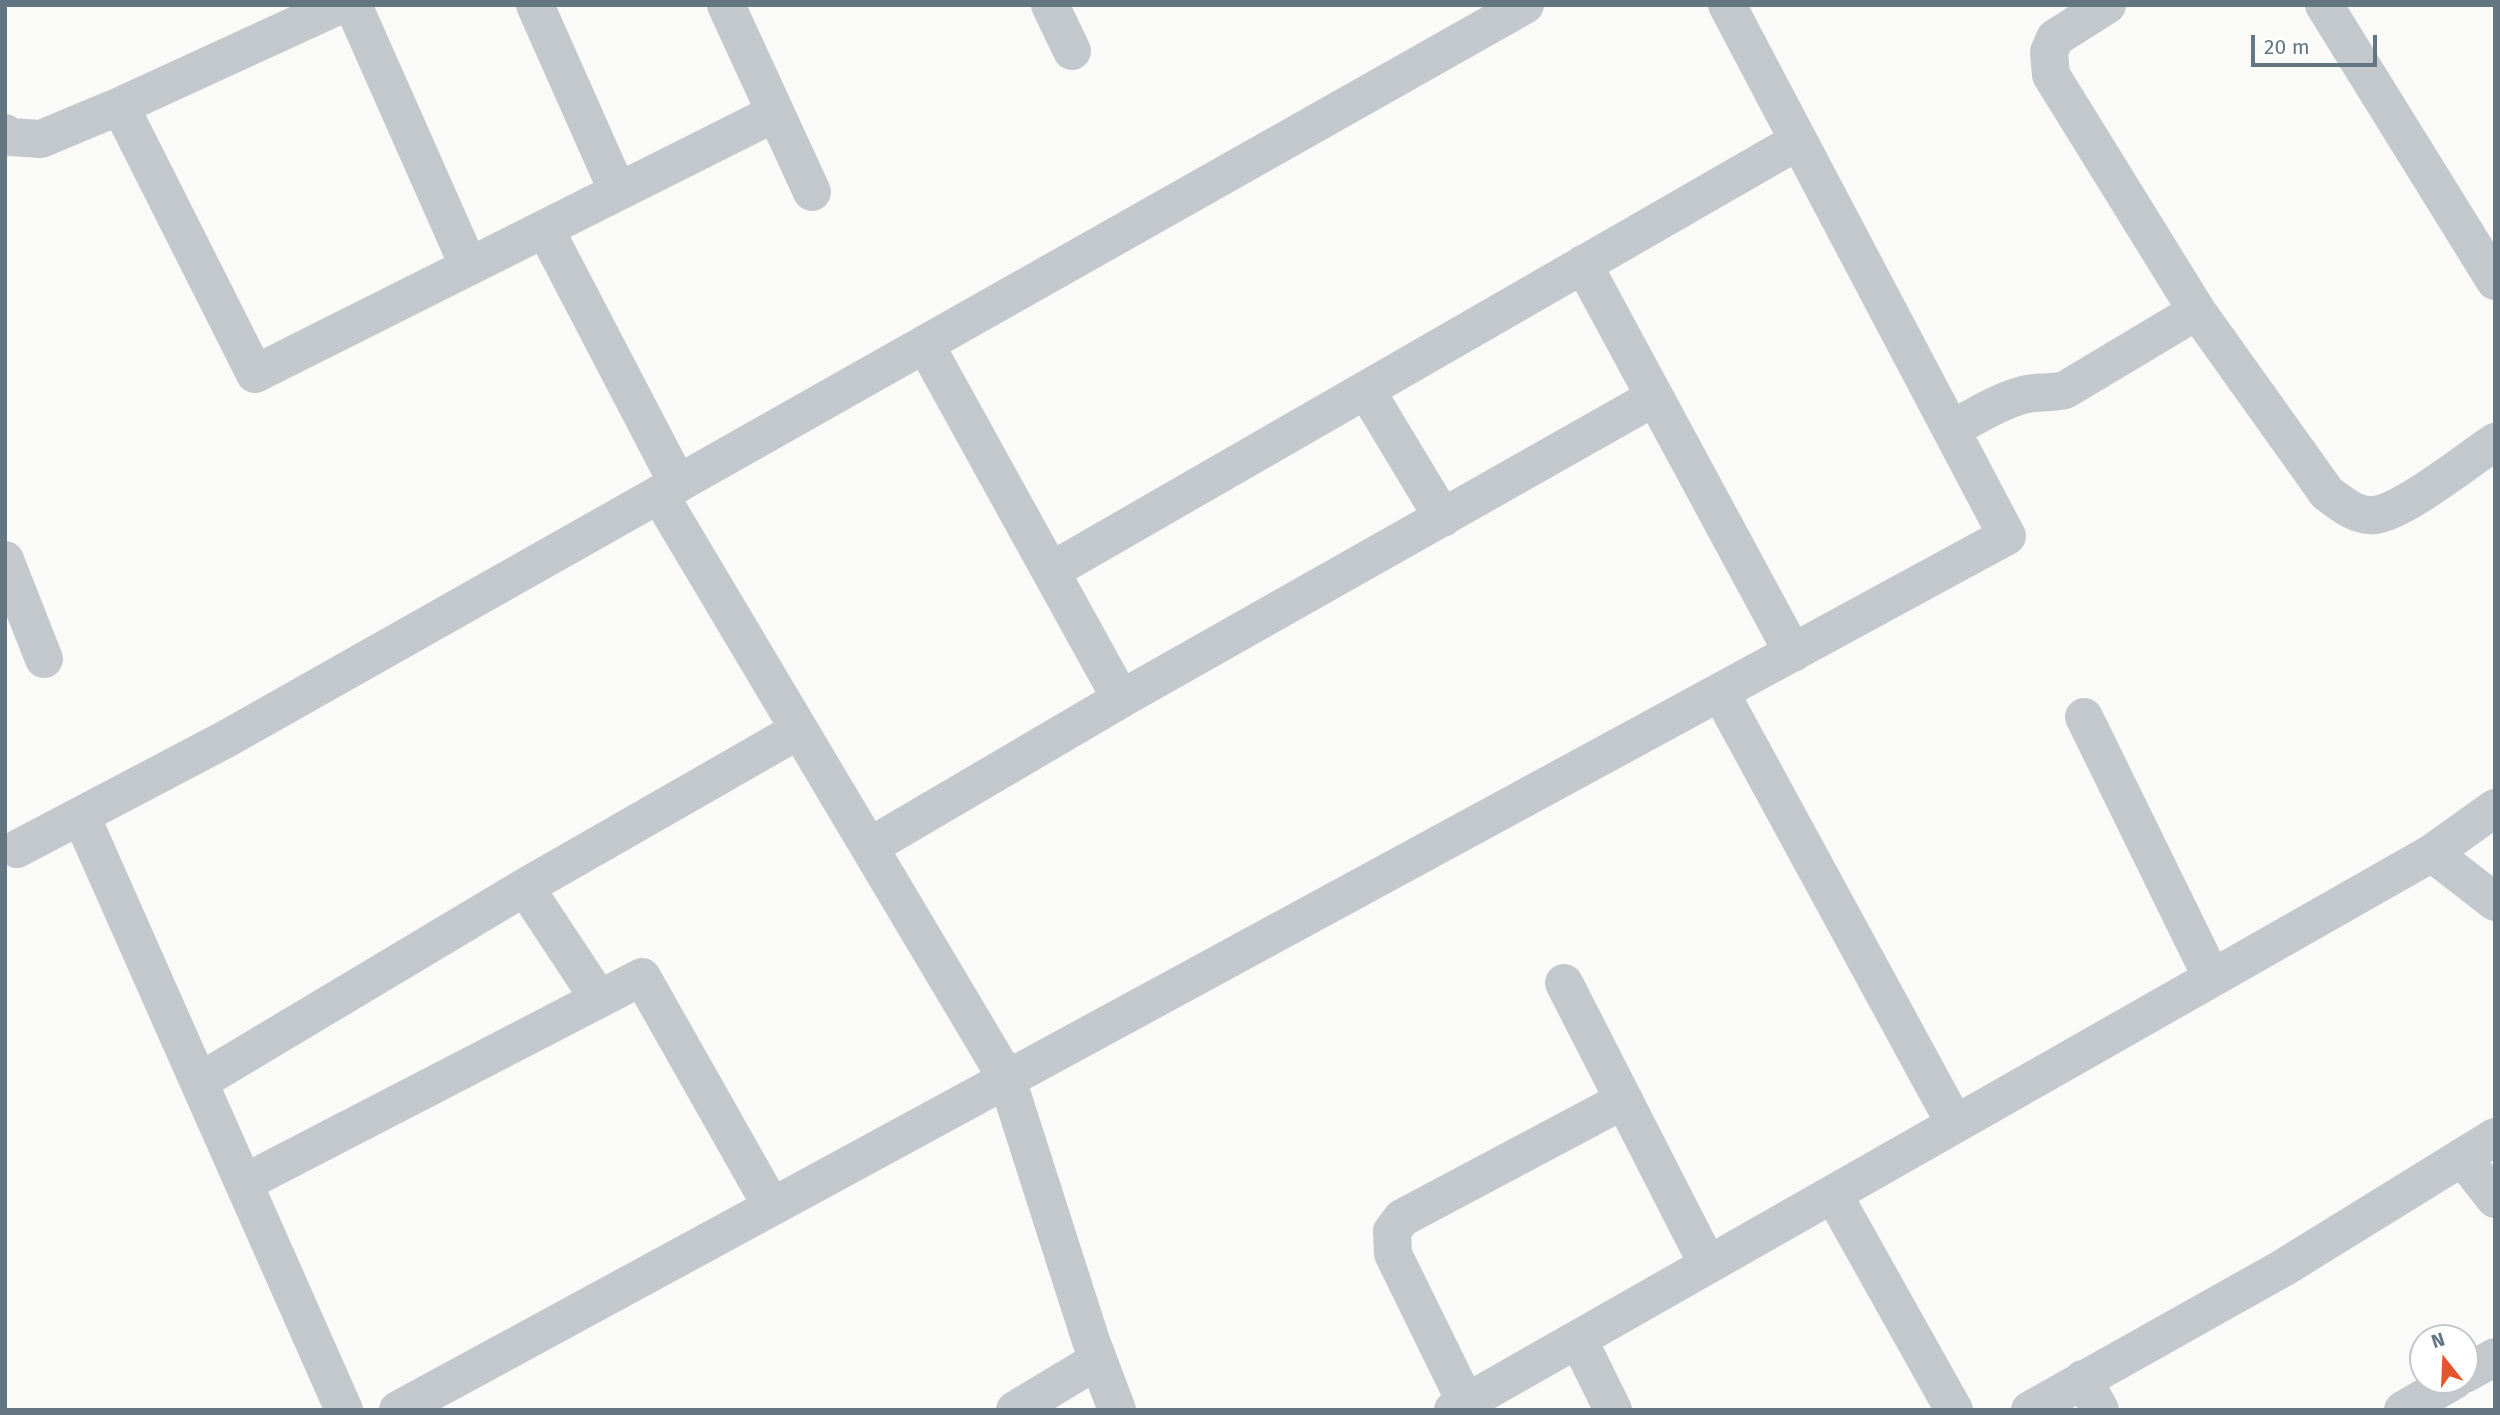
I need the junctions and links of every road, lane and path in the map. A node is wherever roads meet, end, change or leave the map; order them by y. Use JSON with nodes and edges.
{"nodes":[{"id":1,"x":340,"y":5,"type":"edge"},
{"id":2,"x":353,"y":5,"type":"edge"},
{"id":3,"x":535,"y":5,"type":"edge"},
{"id":4,"x":726,"y":5,"type":"edge"},
{"id":5,"x":1050,"y":5,"type":"edge"},
{"id":6,"x":1525,"y":5,"type":"edge"},
{"id":7,"x":1727,"y":5,"type":"edge"},
{"id":8,"x":2107,"y":5,"type":"edge"},
{"id":9,"x":2324,"y":5,"type":"edge"},
{"id":10,"x":1072,"y":51,"type":"dead end"},
{"id":11,"x":120,"y":106,"type":"junction"},
{"id":12,"x":775,"y":113,"type":"junction"},
{"id":13,"x":7,"y":137,"type":"edge"},
{"id":14,"x":1798,"y":141,"type":"junction"},
{"id":15,"x":618,"y":192,"type":"junction"},
{"id":16,"x":812,"y":192,"type":"dead end"},
{"id":17,"x":545,"y":229,"type":"junction"},
{"id":18,"x":1583,"y":264,"type":"junction"},
{"id":19,"x":469,"y":267,"type":"junction"},
{"id":20,"x":2495,"y":281,"type":"edge"},
{"id":21,"x":2197,"y":311,"type":"junction"},
{"id":22,"x":925,"y":344,"type":"junction"},
{"id":23,"x":1366,"y":390,"type":"junction"},
{"id":24,"x":1655,"y":397,"type":"junction"},
{"id":25,"x":1951,"y":429,"type":"junction"},
{"id":26,"x":2495,"y":442,"type":"edge"},
{"id":27,"x":668,"y":489,"type":"junction"},
{"id":28,"x":1443,"y":518,"type":"junction"},
{"id":29,"x":5,"y":560,"type":"edge"},
{"id":30,"x":1051,"y":571,"type":"junction"},
{"id":31,"x":1793,"y":653,"type":"junction"},
{"id":32,"x":44,"y":659,"type":"dead end"},
{"id":33,"x":1720,"y":692,"type":"junction"},
{"id":34,"x":1121,"y":699,"type":"junction"},
{"id":35,"x":2084,"y":717,"type":"dead end"},
{"id":36,"x":799,"y":730,"type":"junction"},
{"id":37,"x":2495,"y":808,"type":"edge"},
{"id":38,"x":81,"y":816,"type":"junction"},
{"id":39,"x":869,"y":847,"type":"junction"},
{"id":40,"x":17,"y":849,"type":"dead end"},
{"id":41,"x":2432,"y":853,"type":"junction"},
{"id":42,"x":526,"y":887,"type":"junction"},
{"id":43,"x":2495,"y":902,"type":"edge"},
{"id":44,"x":2212,"y":978,"type":"junction"},
{"id":45,"x":1564,"y":983,"type":"dead end"},
{"id":46,"x":599,"y":999,"type":"junction"},
{"id":47,"x":1007,"y":1079,"type":"junction"},
{"id":48,"x":199,"y":1082,"type":"junction"},
{"id":49,"x":1624,"y":1100,"type":"junction"},
{"id":50,"x":1955,"y":1124,"type":"junction"},
{"id":51,"x":2495,"y":1137,"type":"edge"},
{"id":52,"x":2462,"y":1157,"type":"junction"},
{"id":53,"x":244,"y":1183,"type":"junction"},
{"id":54,"x":1833,"y":1194,"type":"junction"},
{"id":55,"x":2495,"y":1199,"type":"edge"},
{"id":56,"x":772,"y":1207,"type":"junction"},
{"id":57,"x":1708,"y":1265,"type":"junction"},
{"id":58,"x":1578,"y":1339,"type":"junction"},
{"id":59,"x":2495,"y":1357,"type":"edge"},
{"id":60,"x":1098,"y":1360,"type":"junction"},
{"id":61,"x":2479,"y":1366,"type":"edge"},
{"id":62,"x":2092,"y":1394,"type":"edge"},
{"id":63,"x":2431,"y":1394,"type":"edge"},
{"id":64,"x":1460,"y":1406,"type":"edge"},
{"id":65,"x":344,"y":1410,"type":"edge"},
{"id":66,"x":398,"y":1410,"type":"edge"},
{"id":67,"x":1015,"y":1410,"type":"edge"},
{"id":68,"x":1117,"y":1410,"type":"edge"},
{"id":69,"x":1613,"y":1410,"type":"edge"},
{"id":70,"x":1954,"y":1410,"type":"edge"},
{"id":71,"x":2030,"y":1410,"type":"edge"},
{"id":72,"x":2403,"y":1410,"type":"edge"}],
"edges":[{"from":1,"to":11,"type":"street"},
{"from":2,"to":19,"type":"street"},
{"from":3,"to":15,"type":"street"},
{"from":4,"to":12,"type":"street"},
{"from":5,"to":10,"type":"street"},
{"from":6,"to":22,"type":"street"},
{"from":7,"to":14,"type":"street"},
{"from":8,"to":21,"type":"street"},
{"from":9,"to":20,"type":"street"},
{"from":11,"to":13,"type":"street"},
{"from":11,"to":19,"type":"street"},
{"from":12,"to":15,"type":"street"},
{"from":12,"to":16,"type":"street"},
{"from":14,"to":18,"type":"street"},
{"from":14,"to":25,"type":"street"},
{"from":15,"to":17,"type":"street"},
{"from":17,"to":19,"type":"street"},
{"from":17,"to":27,"type":"street"},
{"from":18,"to":23,"type":"street"},
{"from":18,"to":24,"type":"street"},
{"from":21,"to":25,"type":"street"},
{"from":21,"to":26,"type":"street"},
{"from":22,"to":27,"type":"street"},
{"from":22,"to":30,"type":"street"},
{"from":23,"to":28,"type":"street"},
{"from":23,"to":30,"type":"street"},
{"from":24,"to":28,"type":"street"},
{"from":24,"to":31,"type":"street"},
{"from":25,"to":31,"type":"street"},
{"from":27,"to":36,"type":"street"},
{"from":27,"to":38,"type":"street"},
{"from":28,"to":34,"type":"street"},
{"from":29,"to":32,"type":"street"},
{"from":30,"to":34,"type":"street"},
{"from":31,"to":33,"type":"street"},
{"from":33,"to":47,"type":"street"},
{"from":33,"to":50,"type":"street"},
{"from":34,"to":39,"type":"street"},
{"from":35,"to":44,"type":"street"},
{"from":36,"to":39,"type":"street"},
{"from":36,"to":42,"type":"street"},
{"from":37,"to":41,"type":"street"},
{"from":38,"to":40,"type":"street"},
{"from":38,"to":48,"type":"street"},
{"from":39,"to":47,"type":"street"},
{"from":41,"to":43,"type":"street"},
{"from":41,"to":44,"type":"street"},
{"from":42,"to":46,"type":"street"},
{"from":42,"to":48,"type":"street"},
{"from":44,"to":50,"type":"street"},
{"from":45,"to":49,"type":"street"},
{"from":46,"to":53,"type":"street"},
{"from":46,"to":56,"type":"street"},
{"from":47,"to":56,"type":"street"},
{"from":47,"to":60,"type":"street"},
{"from":48,"to":53,"type":"street"},
{"from":49,"to":57,"type":"street"},
{"from":49,"to":64,"type":"street"},
{"from":50,"to":54,"type":"street"},
{"from":51,"to":52,"type":"street"},
{"from":52,"to":55,"type":"street"},
{"from":52,"to":62,"type":"street"},
{"from":53,"to":65,"type":"street"},
{"from":54,"to":57,"type":"street"},
{"from":54,"to":70,"type":"street"},
{"from":56,"to":66,"type":"street"},
{"from":57,"to":58,"type":"street"},
{"from":58,"to":64,"type":"street"},
{"from":58,"to":69,"type":"street"},
{"from":59,"to":61,"type":"street"},
{"from":60,"to":67,"type":"street"},
{"from":60,"to":68,"type":"street"},
{"from":62,"to":71,"type":"street"},
{"from":63,"to":72,"type":"street"}]}
